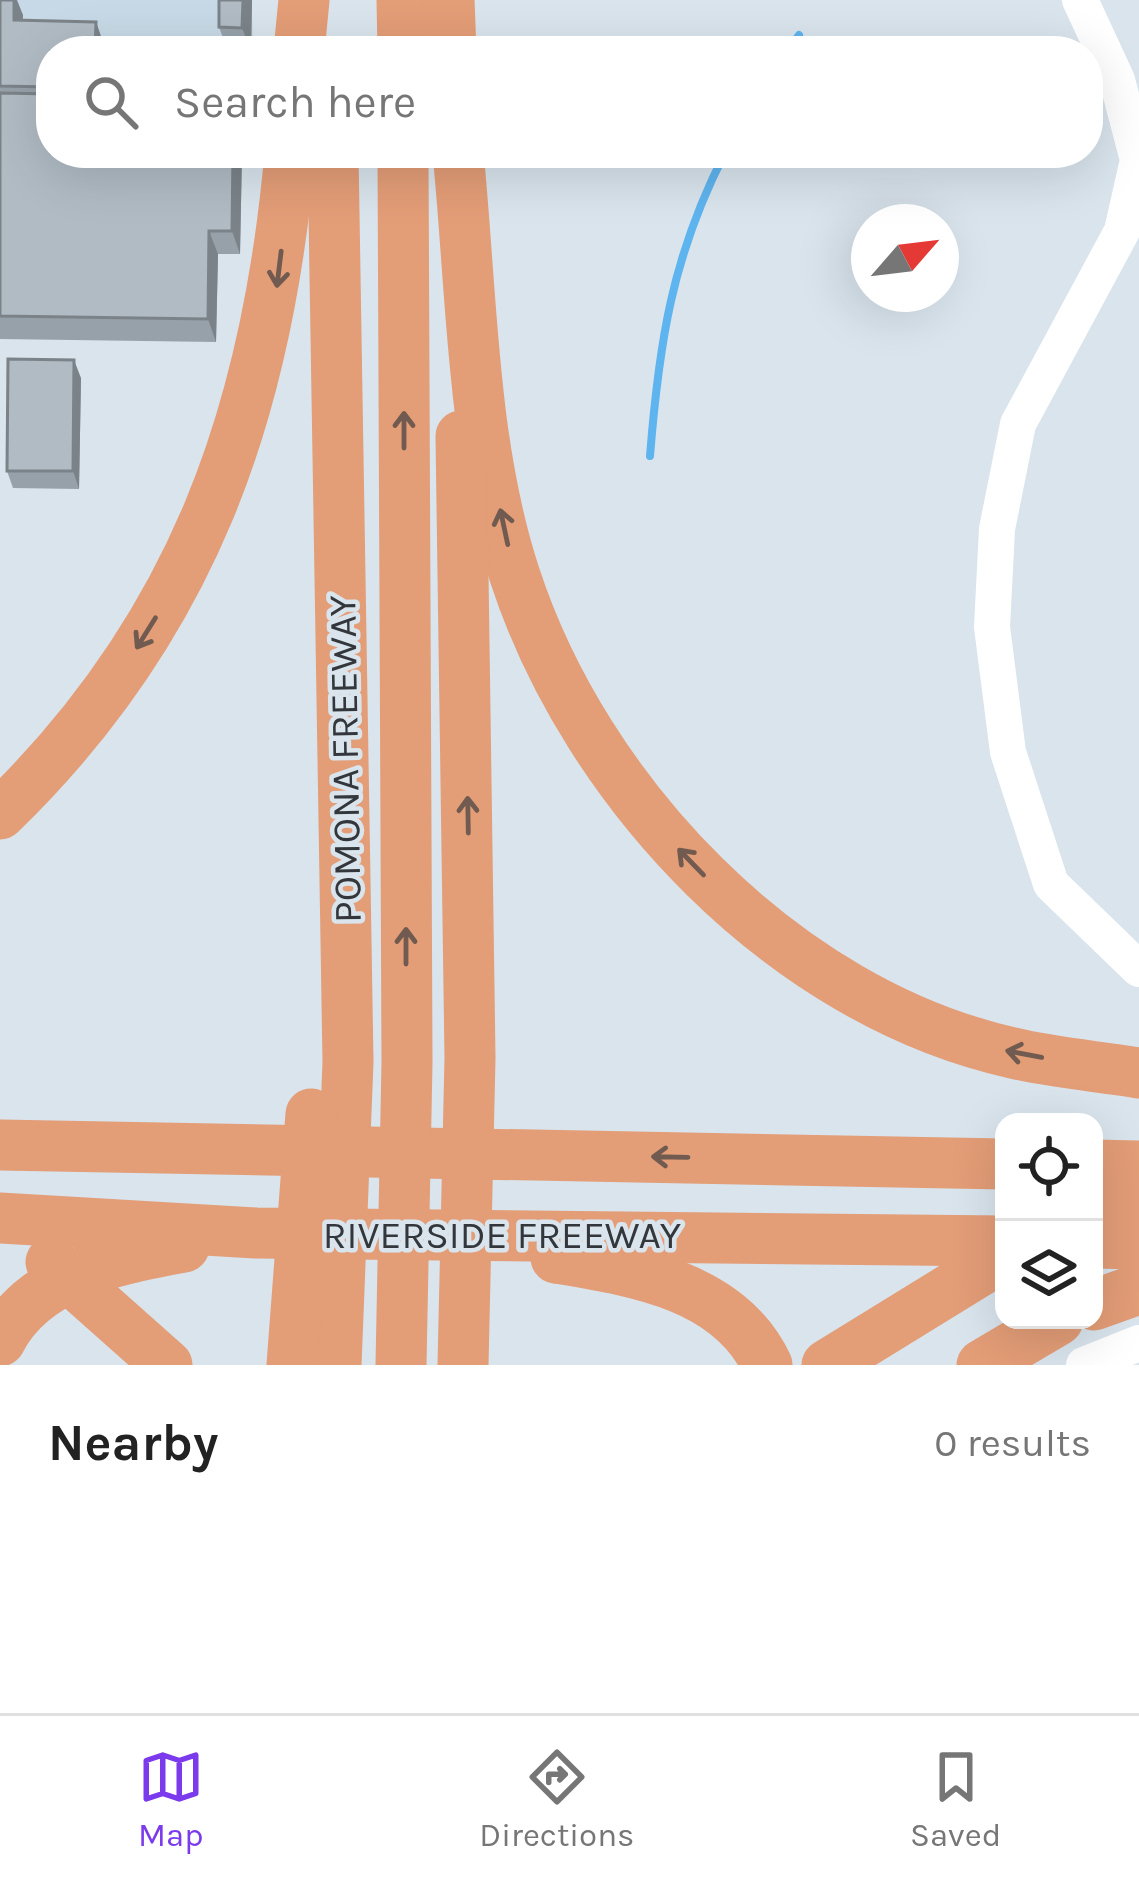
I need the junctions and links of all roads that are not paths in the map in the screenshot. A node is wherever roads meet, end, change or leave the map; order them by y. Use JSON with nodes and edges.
{"nodes":[{"id":1,"x":304,"y":0,"type":"edge"},
{"id":2,"x":329,"y":0,"type":"edge"},
{"id":3,"x":402,"y":0,"type":"edge"},
{"id":4,"x":449,"y":0,"type":"edge"},
{"id":5,"x":1080,"y":0,"type":"edge"},
{"id":6,"x":300,"y":36,"type":"edge"},
{"id":7,"x":330,"y":36,"type":"edge"},
{"id":8,"x":403,"y":36,"type":"edge"},
{"id":9,"x":450,"y":36,"type":"edge"},
{"id":10,"x":1097,"y":36,"type":"edge"},
{"id":11,"x":1103,"y":50,"type":"edge"},
{"id":12,"x":289,"y":168,"type":"edge"},
{"id":13,"x":333,"y":168,"type":"edge"},
{"id":14,"x":403,"y":168,"type":"edge"},
{"id":15,"x":456,"y":168,"type":"edge"},
{"id":16,"x":458,"y":168,"type":"edge"},
{"id":17,"x":0,"y":814,"type":"edge"},
{"id":18,"x":1139,"y":969,"type":"edge"},
{"id":19,"x":1139,"y":1073,"type":"edge"},
{"id":20,"x":0,"y":1145,"type":"edge"},
{"id":21,"x":995,"y":1164,"type":"edge"},
{"id":22,"x":1103,"y":1165,"type":"edge"},
{"id":23,"x":1139,"y":1166,"type":"edge"},
{"id":24,"x":1139,"y":1191,"type":"edge"},
{"id":25,"x":1103,"y":1208,"type":"edge"},
{"id":26,"x":0,"y":1221,"type":"edge"},
{"id":27,"x":256,"y":1233,"type":"junction"},
{"id":28,"x":425,"y":1235,"type":"junction"},
{"id":29,"x":995,"y":1241,"type":"edge"},
{"id":30,"x":1103,"y":1243,"type":"edge"},
{"id":31,"x":1139,"y":1244,"type":"edge"},
{"id":32,"x":995,"y":1262,"type":"edge"},
{"id":33,"x":1139,"y":1289,"type":"edge"},
{"id":34,"x":1103,"y":1302,"type":"edge"},
{"id":35,"x":1043,"y":1329,"type":"edge"},
{"id":36,"x":0,"y":1341,"type":"edge"},
{"id":37,"x":1139,"y":1343,"type":"edge"},
{"id":38,"x":315,"y":1345,"type":"edge"},
{"id":39,"x":402,"y":1347,"type":"edge"},
{"id":40,"x":463,"y":1355,"type":"edge"},
{"id":41,"x":167,"y":1365,"type":"edge"},
{"id":42,"x":767,"y":1365,"type":"edge"},
{"id":43,"x":827,"y":1365,"type":"edge"},
{"id":44,"x":982,"y":1365,"type":"edge"},
{"id":45,"x":1084,"y":1365,"type":"edge"}],
"edges":[{"from":1,"to":6,"type":"highway"},
{"from":2,"to":7,"type":"highway"},
{"from":3,"to":8,"type":"highway"},
{"from":4,"to":9,"type":"highway"},
{"from":5,"to":10,"type":"street"},
{"from":11,"to":18,"type":"street"},
{"from":12,"to":17,"type":"highway","one_way":true},
{"from":13,"to":38,"type":"highway","name":"POMONA FREEWAY"},
{"from":39,"to":14,"type":"highway","name":"POMONA FREEWAY","one_way":true},
{"from":40,"to":15,"type":"highway","one_way":true},
{"from":19,"to":16,"type":"highway","one_way":true},
{"from":21,"to":20,"type":"highway","name":"RIVERSIDE FREEWAY","one_way":true},
{"from":22,"to":23,"type":"highway"},
{"from":24,"to":25,"type":"highway"},
{"from":26,"to":27,"type":"highway","name":"RIVERSIDE FREEWAY"},
{"from":26,"to":41,"type":"highway"},
{"from":27,"to":28,"type":"highway","name":"RIVERSIDE FREEWAY"},
{"from":27,"to":36,"type":"highway"},
{"from":28,"to":29,"type":"highway","name":"RIVERSIDE FREEWAY"},
{"from":28,"to":42,"type":"highway"},
{"from":30,"to":31,"type":"highway"},
{"from":32,"to":43,"type":"highway"},
{"from":33,"to":34,"type":"highway"},
{"from":35,"to":44,"type":"highway"},
{"from":37,"to":45,"type":"street"}]}
